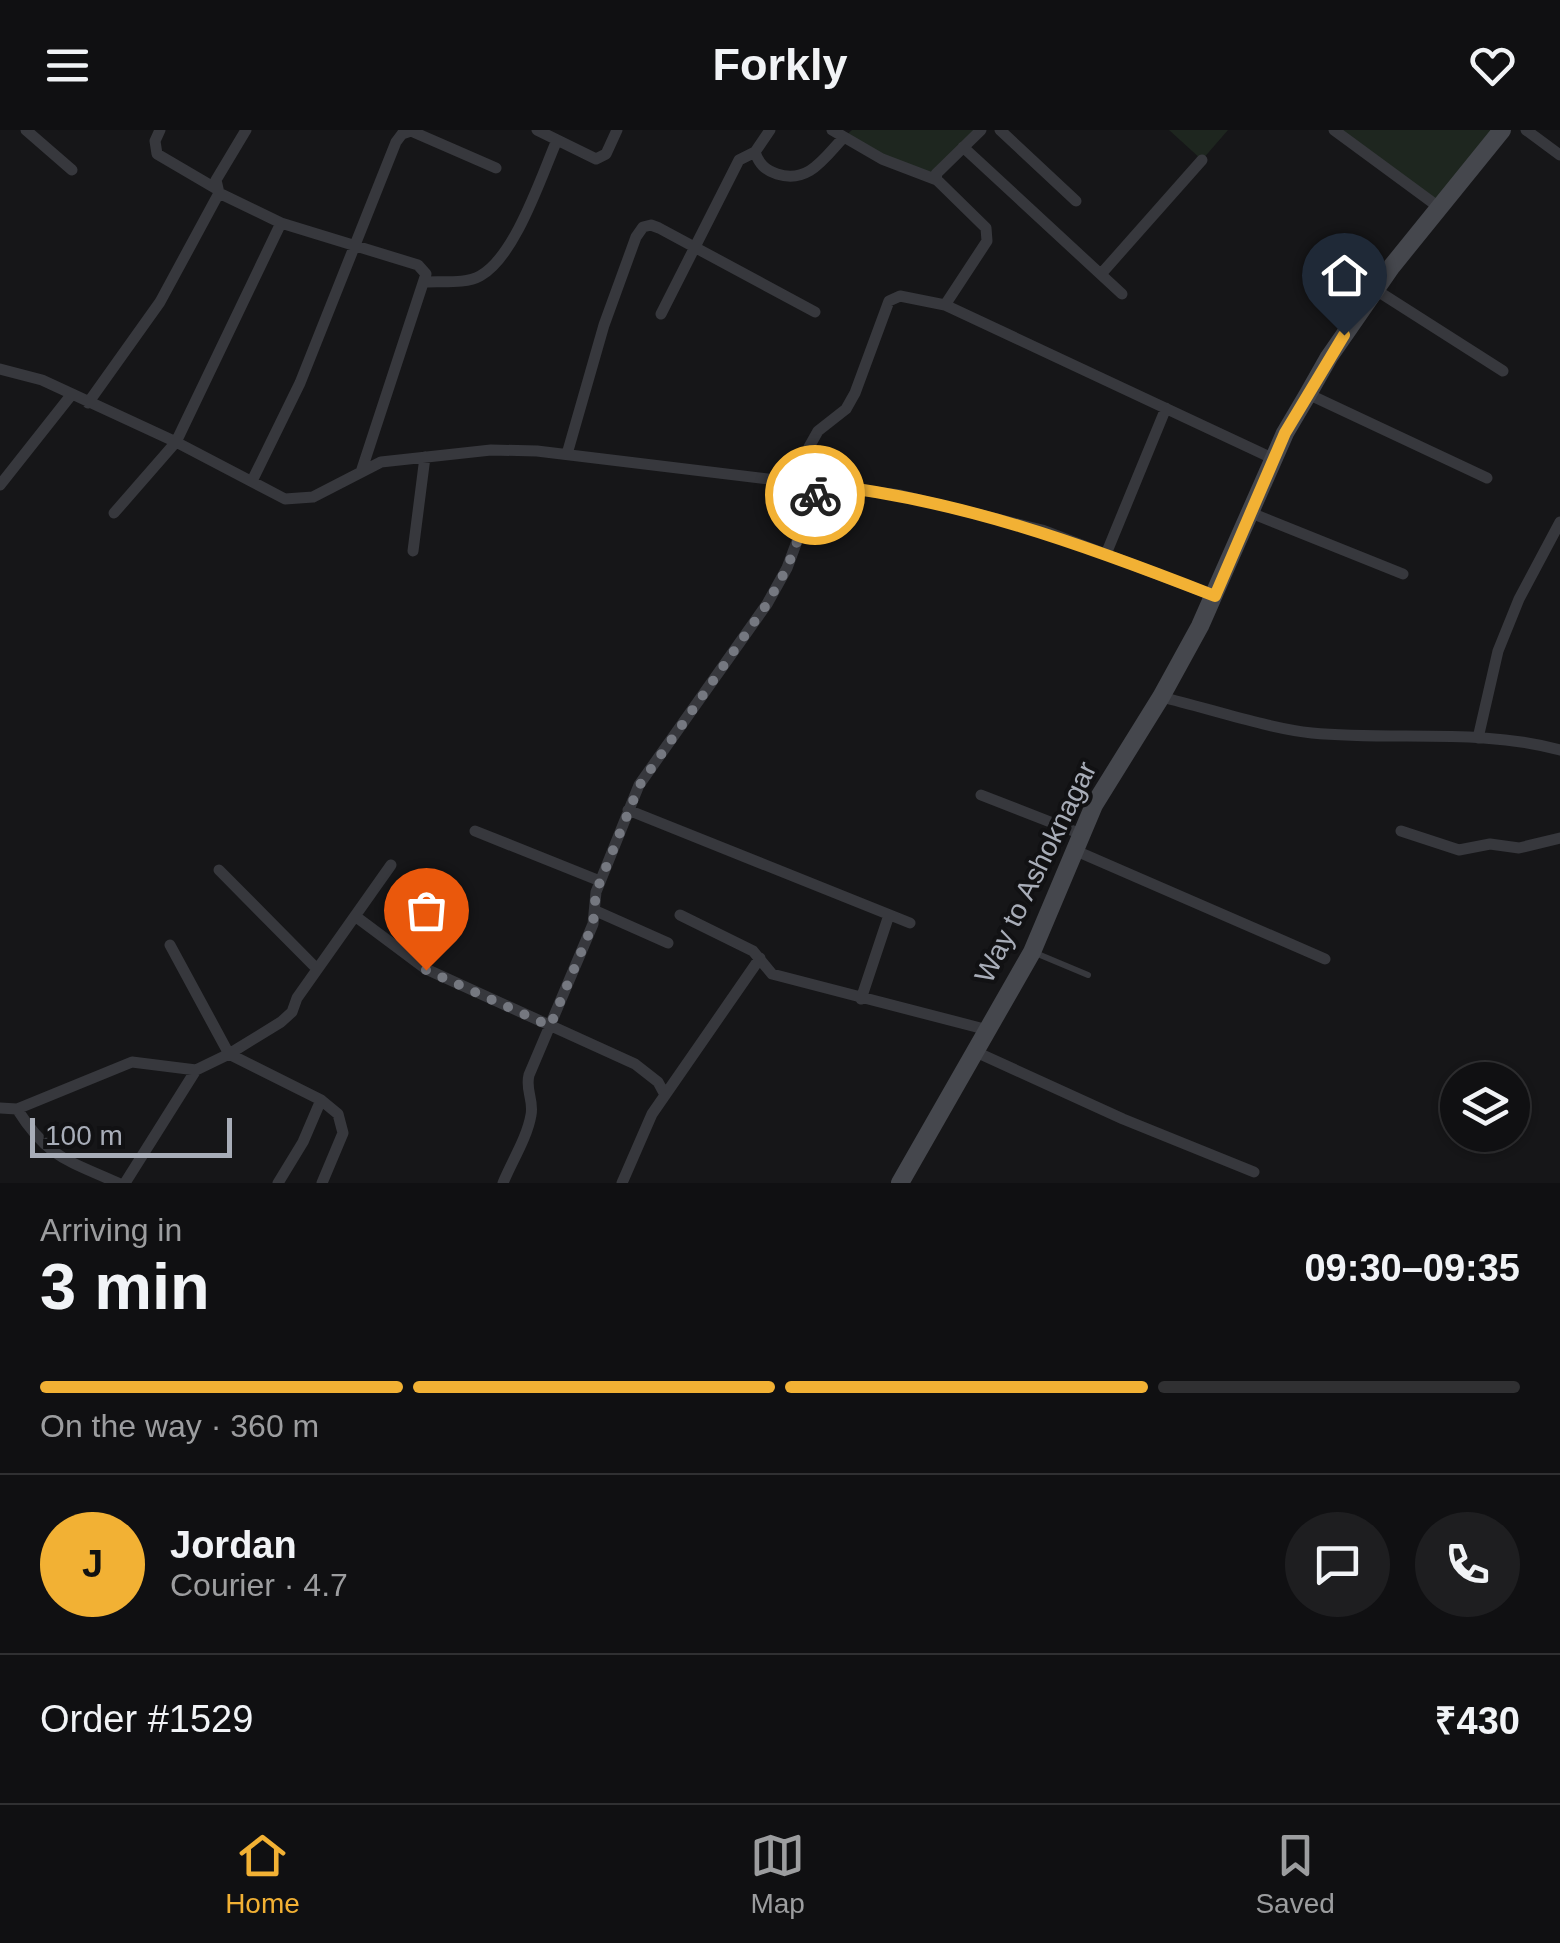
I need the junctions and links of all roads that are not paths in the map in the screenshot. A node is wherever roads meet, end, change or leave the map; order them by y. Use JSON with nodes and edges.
{"nodes":[{"id":1,"x":26,"y":130,"type":"edge"},
{"id":2,"x":160,"y":130,"type":"edge"},
{"id":3,"x":246,"y":130,"type":"edge"},
{"id":4,"x":537,"y":130,"type":"edge"},
{"id":5,"x":618,"y":130,"type":"edge"},
{"id":6,"x":770,"y":130,"type":"edge"},
{"id":7,"x":981,"y":130,"type":"edge"},
{"id":8,"x":1000,"y":130,"type":"edge"},
{"id":9,"x":1334,"y":130,"type":"edge"},
{"id":10,"x":1502,"y":130,"type":"edge"},
{"id":11,"x":1526,"y":130,"type":"edge"},
{"id":12,"x":421,"y":132,"type":"edge"},
{"id":13,"x":838,"y":133,"type":"edge"},
{"id":14,"x":557,"y":140,"type":"junction"},
{"id":15,"x":962,"y":147,"type":"junction"},
{"id":16,"x":755,"y":152,"type":"junction"},
{"id":17,"x":1560,"y":156,"type":"edge"},
{"id":18,"x":1202,"y":160,"type":"dead end"},
{"id":19,"x":496,"y":168,"type":"dead end"},
{"id":20,"x":72,"y":170,"type":"dead end"},
{"id":21,"x":937,"y":180,"type":"junction"},
{"id":22,"x":217,"y":190,"type":"junction"},
{"id":23,"x":1076,"y":201,"type":"dead end"},
{"id":24,"x":1440,"y":208,"type":"junction"},
{"id":25,"x":281,"y":223,"type":"junction"},
{"id":26,"x":356,"y":246,"type":"junction"},
{"id":27,"x":694,"y":249,"type":"junction"},
{"id":28,"x":1101,"y":274,"type":"junction"},
{"id":29,"x":426,"y":282,"type":"junction"},
{"id":30,"x":1376,"y":290,"type":"junction"},
{"id":31,"x":1122,"y":294,"type":"dead end"},
{"id":32,"x":944,"y":305,"type":"junction"},
{"id":33,"x":815,"y":312,"type":"dead end"},
{"id":34,"x":661,"y":314,"type":"dead end"},
{"id":35,"x":0,"y":369,"type":"edge"},
{"id":36,"x":1503,"y":371,"type":"dead end"},
{"id":37,"x":72,"y":394,"type":"junction"},
{"id":38,"x":1308,"y":394,"type":"junction"},
{"id":39,"x":88,"y":404,"type":"junction"},
{"id":40,"x":1166,"y":408,"type":"junction"},
{"id":41,"x":176,"y":442,"type":"junction"},
{"id":42,"x":567,"y":454,"type":"junction"},
{"id":43,"x":424,"y":457,"type":"junction"},
{"id":44,"x":1274,"y":459,"type":"junction"},
{"id":45,"x":362,"y":470,"type":"junction"},
{"id":46,"x":1488,"y":478,"type":"dead end"},
{"id":47,"x":252,"y":481,"type":"junction"},
{"id":48,"x":801,"y":483,"type":"junction"},
{"id":49,"x":818,"y":484,"type":"junction"},
{"id":50,"x":0,"y":485,"type":"edge"},
{"id":51,"x":114,"y":513,"type":"dead end"},
{"id":52,"x":1251,"y":513,"type":"junction"},
{"id":53,"x":1560,"y":522,"type":"edge"},
{"id":54,"x":413,"y":551,"type":"dead end"},
{"id":55,"x":1106,"y":554,"type":"junction"},
{"id":56,"x":1403,"y":574,"type":"dead end"},
{"id":57,"x":1215,"y":596,"type":"junction"},
{"id":58,"x":1161,"y":697,"type":"junction"},
{"id":59,"x":1478,"y":738,"type":"junction"},
{"id":60,"x":1560,"y":750,"type":"edge"},
{"id":61,"x":981,"y":795,"type":"dead end"},
{"id":62,"x":628,"y":810,"type":"junction"},
{"id":63,"x":476,"y":831,"type":"dead end"},
{"id":64,"x":1401,"y":832,"type":"dead end"},
{"id":65,"x":1560,"y":838,"type":"edge"},
{"id":66,"x":1077,"y":842,"type":"junction"},
{"id":67,"x":391,"y":864,"type":"dead end"},
{"id":68,"x":219,"y":870,"type":"dead end"},
{"id":69,"x":600,"y":880,"type":"junction"},
{"id":70,"x":596,"y":911,"type":"junction"},
{"id":71,"x":680,"y":915,"type":"dead end"},
{"id":72,"x":889,"y":915,"type":"junction"},
{"id":73,"x":355,"y":916,"type":"junction"},
{"id":74,"x":910,"y":923,"type":"dead end"},
{"id":75,"x":668,"y":943,"type":"dead end"},
{"id":76,"x":170,"y":945,"type":"dead end"},
{"id":77,"x":1032,"y":952,"type":"junction"},
{"id":78,"x":760,"y":958,"type":"junction"},
{"id":79,"x":1326,"y":959,"type":"dead end"},
{"id":80,"x":318,"y":968,"type":"junction"},
{"id":81,"x":1088,"y":976,"type":"dead end"},
{"id":82,"x":861,"y":998,"type":"junction"},
{"id":83,"x":550,"y":1026,"type":"junction"},
{"id":84,"x":988,"y":1030,"type":"junction"},
{"id":85,"x":976,"y":1052,"type":"junction"},
{"id":86,"x":229,"y":1054,"type":"junction"},
{"id":87,"x":196,"y":1070,"type":"junction"},
{"id":88,"x":665,"y":1095,"type":"junction"},
{"id":89,"x":322,"y":1100,"type":"junction"},
{"id":90,"x":0,"y":1108,"type":"edge"},
{"id":91,"x":18,"y":1109,"type":"junction"},
{"id":92,"x":1254,"y":1172,"type":"dead end"},
{"id":93,"x":121,"y":1183,"type":"edge"},
{"id":94,"x":278,"y":1183,"type":"edge"},
{"id":95,"x":322,"y":1183,"type":"edge"},
{"id":96,"x":502,"y":1183,"type":"edge"},
{"id":97,"x":622,"y":1183,"type":"edge"},
{"id":98,"x":900,"y":1183,"type":"edge"}],
"edges":[{"from":1,"to":20,"type":"street"},
{"from":2,"to":22,"type":"street"},
{"from":3,"to":22,"type":"street"},
{"from":4,"to":14,"type":"street"},
{"from":5,"to":14,"type":"street"},
{"from":6,"to":16,"type":"street"},
{"from":7,"to":15,"type":"street"},
{"from":8,"to":23,"type":"street"},
{"from":9,"to":24,"type":"street"},
{"from":10,"to":24,"type":"street","name":"Way to Ashoknagar"},
{"from":11,"to":17,"type":"street"},
{"from":12,"to":19,"type":"street"},
{"from":12,"to":26,"type":"street"},
{"from":13,"to":16,"type":"street"},
{"from":13,"to":21,"type":"street"},
{"from":14,"to":29,"type":"street"},
{"from":15,"to":21,"type":"street"},
{"from":15,"to":28,"type":"street"},
{"from":16,"to":27,"type":"street"},
{"from":18,"to":28,"type":"street"},
{"from":21,"to":32,"type":"street"},
{"from":22,"to":25,"type":"street"},
{"from":22,"to":39,"type":"street"},
{"from":24,"to":30,"type":"street","name":"Way to Ashoknagar"},
{"from":25,"to":26,"type":"street"},
{"from":25,"to":41,"type":"street"},
{"from":26,"to":29,"type":"street"},
{"from":26,"to":47,"type":"street"},
{"from":27,"to":33,"type":"street"},
{"from":27,"to":34,"type":"street"},
{"from":27,"to":42,"type":"street"},
{"from":28,"to":31,"type":"street"},
{"from":29,"to":45,"type":"street"},
{"from":30,"to":36,"type":"street"},
{"from":30,"to":38,"type":"street","name":"Way to Ashoknagar"},
{"from":32,"to":40,"type":"street"},
{"from":32,"to":48,"type":"street"},
{"from":35,"to":37,"type":"street"},
{"from":37,"to":39,"type":"street"},
{"from":37,"to":50,"type":"street"},
{"from":38,"to":44,"type":"street","name":"Way to Ashoknagar"},
{"from":38,"to":46,"type":"street"},
{"from":39,"to":41,"type":"street"},
{"from":40,"to":44,"type":"street"},
{"from":40,"to":55,"type":"street"},
{"from":41,"to":47,"type":"street"},
{"from":41,"to":51,"type":"street"},
{"from":42,"to":43,"type":"street"},
{"from":42,"to":48,"type":"street"},
{"from":43,"to":45,"type":"street"},
{"from":43,"to":54,"type":"street"},
{"from":44,"to":52,"type":"street","name":"Way to Ashoknagar"},
{"from":45,"to":47,"type":"street"},
{"from":48,"to":49,"type":"street"},
{"from":49,"to":55,"type":"street"},
{"from":49,"to":62,"type":"street"},
{"from":52,"to":56,"type":"street"},
{"from":52,"to":57,"type":"street","name":"Way to Ashoknagar"},
{"from":53,"to":59,"type":"street"},
{"from":55,"to":57,"type":"street"},
{"from":57,"to":58,"type":"street","name":"Way to Ashoknagar"},
{"from":58,"to":59,"type":"street"},
{"from":58,"to":66,"type":"street","name":"Way to Ashoknagar"},
{"from":59,"to":60,"type":"street"},
{"from":61,"to":66,"type":"street"},
{"from":62,"to":69,"type":"street"},
{"from":62,"to":72,"type":"street"},
{"from":63,"to":69,"type":"street"},
{"from":64,"to":65,"type":"street"},
{"from":66,"to":77,"type":"street","name":"Way to Ashoknagar"},
{"from":66,"to":79,"type":"street"},
{"from":67,"to":73,"type":"street"},
{"from":68,"to":80,"type":"street"},
{"from":69,"to":70,"type":"street"},
{"from":70,"to":75,"type":"street"},
{"from":70,"to":83,"type":"street"},
{"from":71,"to":78,"type":"street"},
{"from":72,"to":74,"type":"street"},
{"from":72,"to":82,"type":"street"},
{"from":73,"to":80,"type":"street"},
{"from":73,"to":83,"type":"street"},
{"from":76,"to":86,"type":"street"},
{"from":77,"to":81,"type":"lane"},
{"from":77,"to":84,"type":"street","name":"Way to Ashoknagar"},
{"from":78,"to":82,"type":"street"},
{"from":78,"to":88,"type":"street"},
{"from":80,"to":86,"type":"street"},
{"from":82,"to":84,"type":"street"},
{"from":83,"to":88,"type":"street"},
{"from":83,"to":96,"type":"street"},
{"from":84,"to":85,"type":"street","name":"Way to Ashoknagar"},
{"from":85,"to":92,"type":"street"},
{"from":85,"to":98,"type":"street","name":"Way to Ashoknagar"},
{"from":86,"to":87,"type":"street"},
{"from":86,"to":89,"type":"street"},
{"from":87,"to":91,"type":"street"},
{"from":87,"to":93,"type":"street"},
{"from":88,"to":97,"type":"street"},
{"from":89,"to":94,"type":"street"},
{"from":89,"to":95,"type":"street"},
{"from":90,"to":91,"type":"street"},
{"from":91,"to":93,"type":"street"}]}
